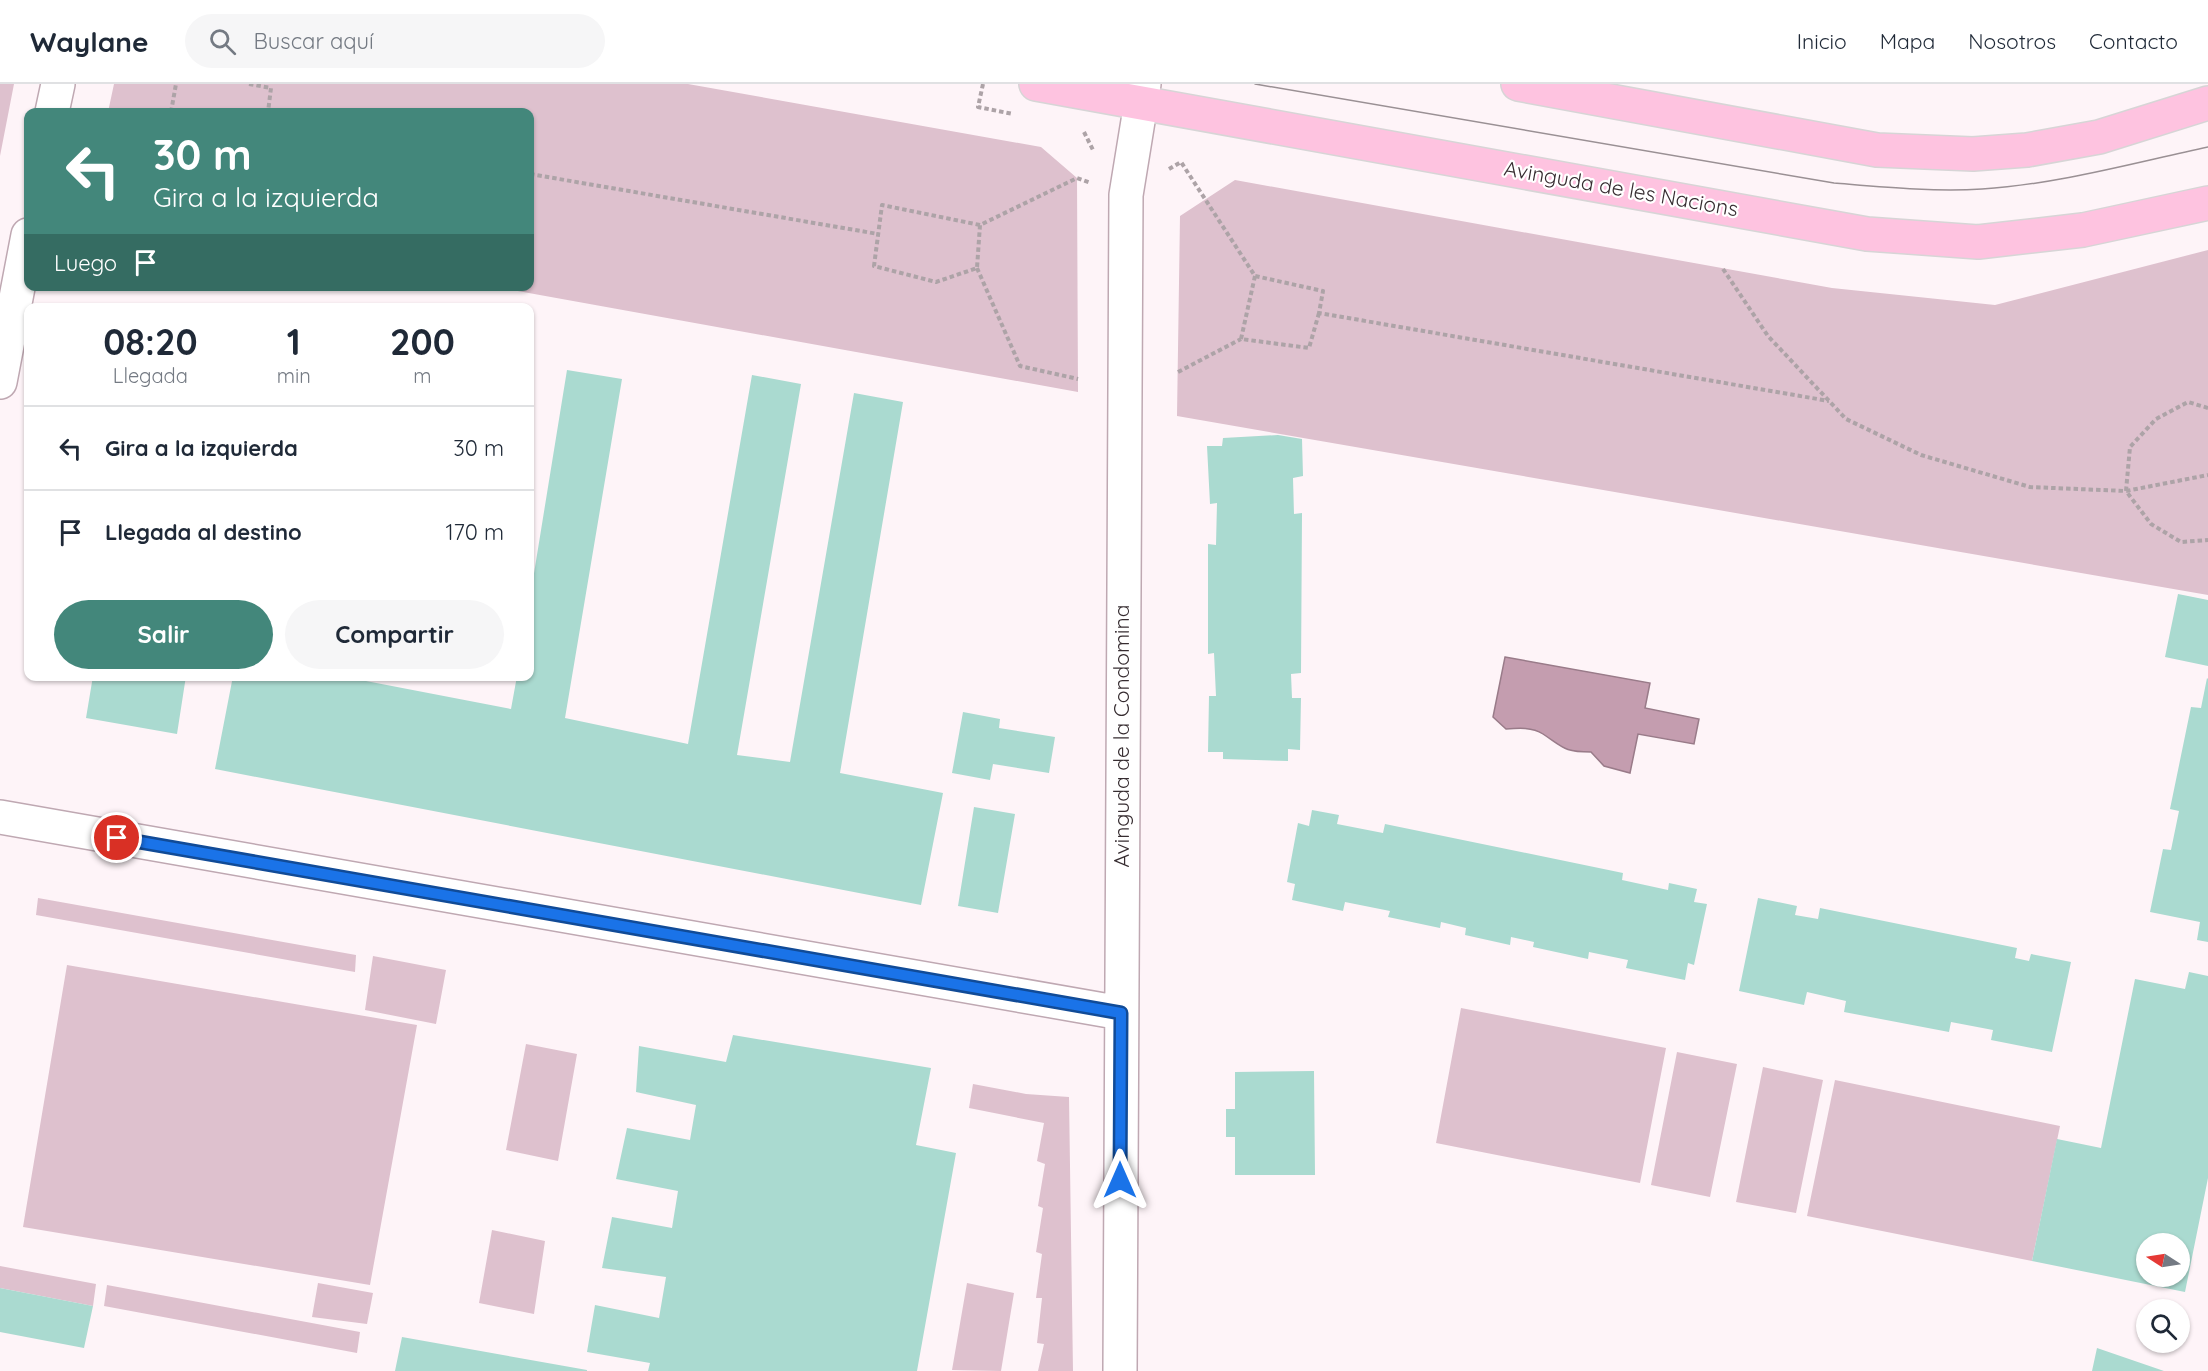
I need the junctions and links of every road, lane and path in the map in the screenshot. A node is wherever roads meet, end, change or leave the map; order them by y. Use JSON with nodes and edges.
{"nodes":[{"id":1,"x":58,"y":84,"type":"edge"},
{"id":2,"x":176,"y":84,"type":"edge"},
{"id":3,"x":249,"y":84,"type":"edge"},
{"id":4,"x":983,"y":84,"type":"edge"},
{"id":5,"x":1036,"y":84,"type":"edge"},
{"id":6,"x":1518,"y":84,"type":"edge"},
{"id":7,"x":1143,"y":94,"type":"edge"},
{"id":8,"x":2208,"y":103,"type":"edge"},
{"id":9,"x":53,"y":108,"type":"edge"},
{"id":10,"x":172,"y":108,"type":"edge"},
{"id":11,"x":268,"y":108,"type":"edge"},
{"id":12,"x":1024,"y":117,"type":"dead end"},
{"id":13,"x":1082,"y":129,"type":"dead end"},
{"id":14,"x":1095,"y":163,"type":"dead end"},
{"id":15,"x":1096,"y":174,"type":"dead end"},
{"id":16,"x":534,"y":175,"type":"edge"},
{"id":17,"x":1077,"y":178,"type":"dead end"},
{"id":18,"x":1111,"y":190,"type":"junction"},
{"id":19,"x":2208,"y":202,"type":"edge"},
{"id":20,"x":980,"y":225,"type":"junction"},
{"id":21,"x":878,"y":234,"type":"junction"},
{"id":22,"x":24,"y":256,"type":"edge"},
{"id":23,"x":977,"y":267,"type":"junction"},
{"id":24,"x":1723,"y":269,"type":"dead end"},
{"id":25,"x":1255,"y":276,"type":"junction"},
{"id":26,"x":1319,"y":313,"type":"junction"},
{"id":27,"x":1241,"y":339,"type":"junction"},
{"id":28,"x":1178,"y":372,"type":"dead end"},
{"id":29,"x":1078,"y":379,"type":"dead end"},
{"id":30,"x":0,"y":382,"type":"edge"},
{"id":31,"x":1829,"y":401,"type":"junction"},
{"id":32,"x":2208,"y":408,"type":"edge"},
{"id":33,"x":2208,"y":475,"type":"edge"},
{"id":34,"x":2126,"y":491,"type":"junction"},
{"id":35,"x":2208,"y":540,"type":"edge"},
{"id":36,"x":0,"y":817,"type":"edge"},
{"id":37,"x":1121,"y":1013,"type":"junction"},
{"id":38,"x":1120,"y":1371,"type":"edge"}],
"edges":[{"from":1,"to":9,"type":"street"},
{"from":2,"to":10,"type":"path"},
{"from":3,"to":11,"type":"path"},
{"from":4,"to":12,"type":"path"},
{"from":5,"to":7,"type":"main road","name":"Avinguda de les Nacions"},
{"from":6,"to":8,"type":"main road"},
{"from":7,"to":18,"type":"street","name":"Avinguda de la Condomina"},
{"from":7,"to":19,"type":"main road","name":"Avinguda de les Nacions"},
{"from":13,"to":14,"type":"path"},
{"from":15,"to":18,"type":"path"},
{"from":16,"to":21,"type":"path"},
{"from":17,"to":20,"type":"path"},
{"from":18,"to":25,"type":"path"},
{"from":18,"to":37,"type":"street","name":"Avinguda de la Condomina"},
{"from":20,"to":21,"type":"path"},
{"from":20,"to":23,"type":"path"},
{"from":21,"to":23,"type":"path"},
{"from":22,"to":30,"type":"street"},
{"from":23,"to":29,"type":"path"},
{"from":24,"to":31,"type":"path"},
{"from":25,"to":26,"type":"path"},
{"from":25,"to":27,"type":"path"},
{"from":26,"to":27,"type":"path"},
{"from":26,"to":31,"type":"path"},
{"from":27,"to":28,"type":"path"},
{"from":31,"to":34,"type":"path"},
{"from":32,"to":34,"type":"path"},
{"from":33,"to":34,"type":"path"},
{"from":34,"to":35,"type":"path"},
{"from":36,"to":37,"type":"street"},
{"from":37,"to":38,"type":"street","name":"Avinguda de la Condomina"}]}
